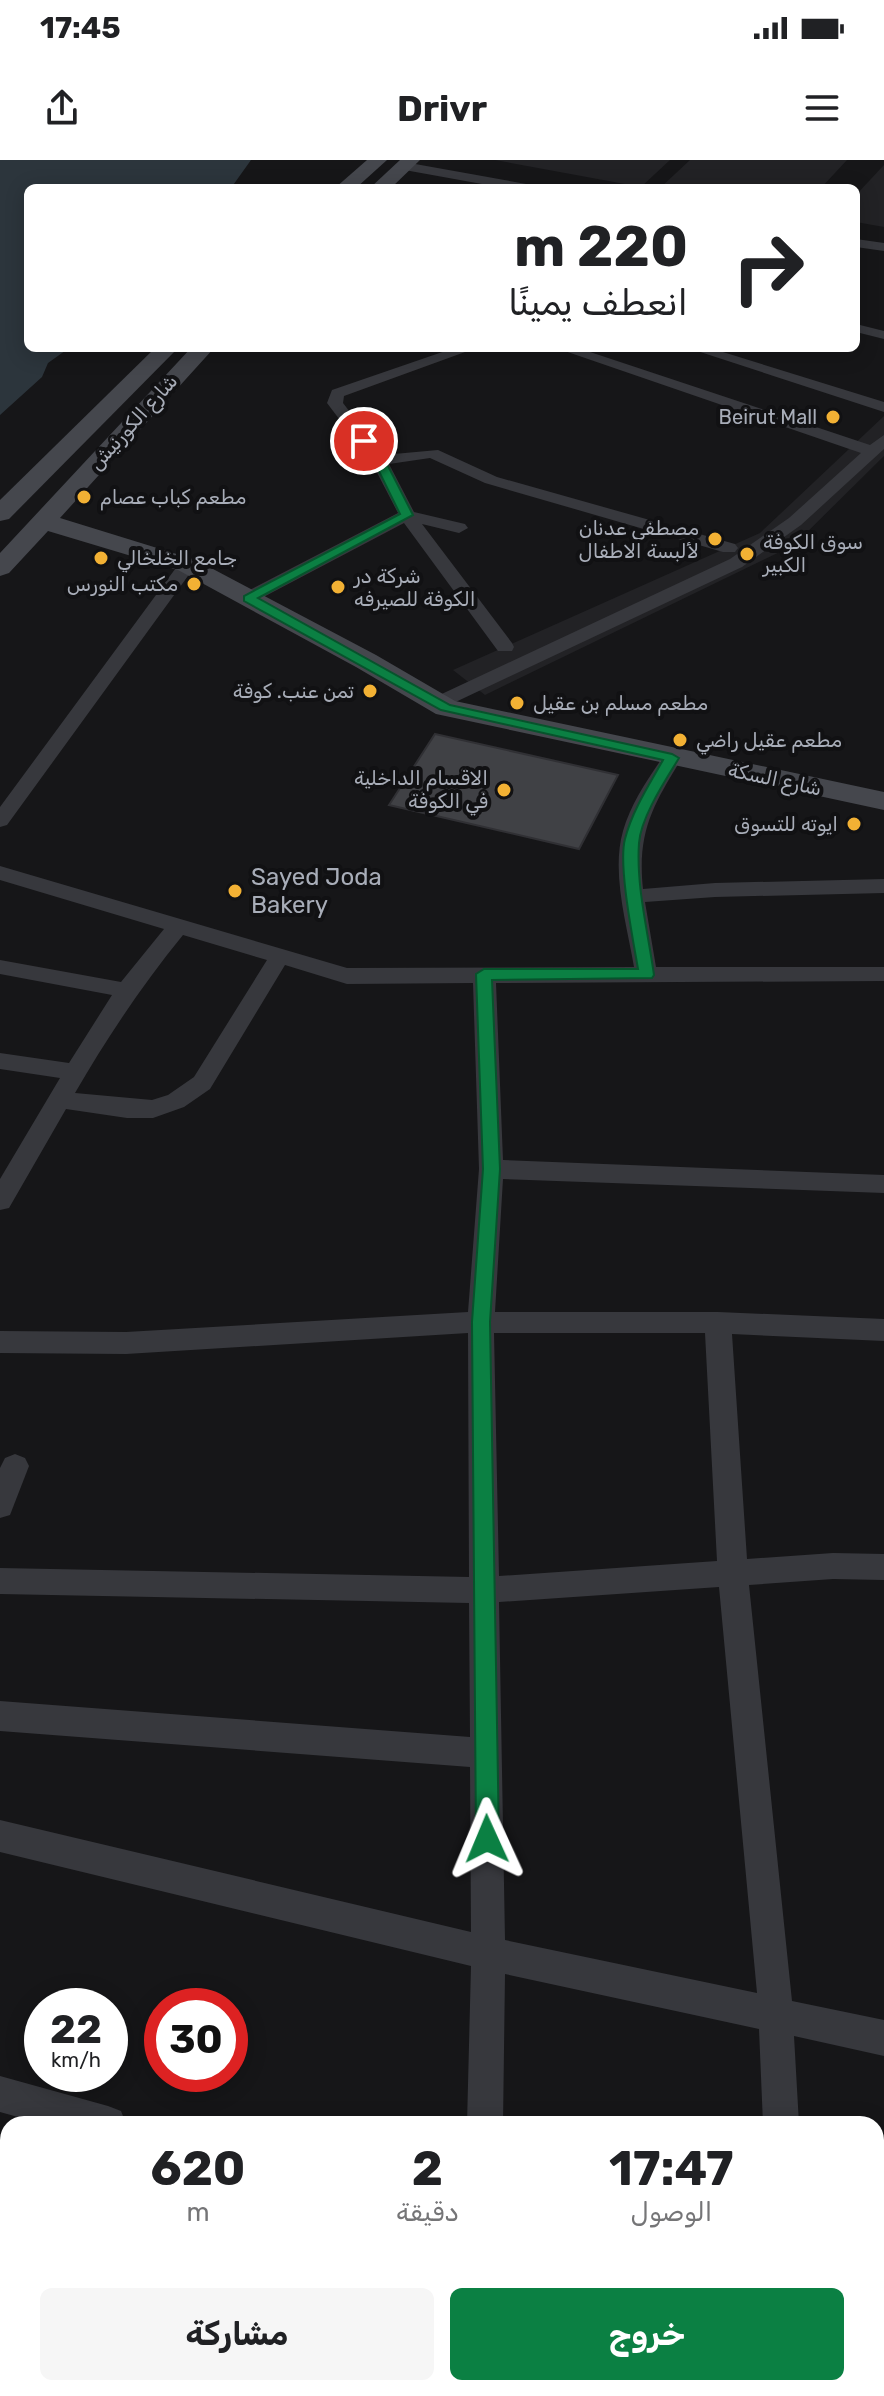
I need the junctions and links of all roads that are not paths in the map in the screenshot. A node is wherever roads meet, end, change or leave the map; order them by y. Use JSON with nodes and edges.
{"nodes":[{"id":1,"x":378,"y":160,"type":"edge"},
{"id":2,"x":407,"y":163,"type":"edge"},
{"id":3,"x":350,"y":184,"type":"edge"},
{"id":4,"x":384,"y":184,"type":"edge"},
{"id":5,"x":507,"y":184,"type":"edge"},
{"id":6,"x":860,"y":244,"type":"edge"},
{"id":7,"x":884,"y":247,"type":"edge"},
{"id":8,"x":860,"y":329,"type":"edge"},
{"id":9,"x":884,"y":335,"type":"edge"},
{"id":10,"x":163,"y":352,"type":"edge"},
{"id":11,"x":199,"y":352,"type":"edge"},
{"id":12,"x":457,"y":352,"type":"edge"},
{"id":13,"x":576,"y":352,"type":"edge"},
{"id":14,"x":708,"y":352,"type":"edge"},
{"id":15,"x":884,"y":407,"type":"edge"},
{"id":16,"x":91,"y":423,"type":"junction"},
{"id":17,"x":128,"y":429,"type":"junction"},
{"id":18,"x":72,"y":442,"type":"junction"},
{"id":19,"x":878,"y":446,"type":"edge"},
{"id":20,"x":107,"y":451,"type":"junction"},
{"id":21,"x":379,"y":460,"type":"junction"},
{"id":22,"x":0,"y":514,"type":"edge"},
{"id":23,"x":407,"y":515,"type":"junction"},
{"id":24,"x":43,"y":521,"type":"junction"},
{"id":25,"x":459,"y":528,"type":"dead end"},
{"id":26,"x":729,"y":548,"type":"dead end"},
{"id":27,"x":187,"y":565,"type":"junction"},
{"id":28,"x":0,"y":568,"type":"edge"},
{"id":29,"x":248,"y":598,"type":"junction"},
{"id":30,"x":505,"y":647,"type":"dead end"},
{"id":31,"x":438,"y":703,"type":"junction"},
{"id":32,"x":672,"y":758,"type":"junction"},
{"id":33,"x":884,"y":801,"type":"edge"},
{"id":34,"x":0,"y":821,"type":"edge"},
{"id":35,"x":0,"y":873,"type":"edge"},
{"id":36,"x":884,"y":886,"type":"edge"},
{"id":37,"x":635,"y":896,"type":"junction"},
{"id":38,"x":178,"y":927,"type":"junction"},
{"id":39,"x":280,"y":956,"type":"junction"},
{"id":40,"x":0,"y":967,"type":"edge"},
{"id":41,"x":484,"y":974,"type":"junction"},
{"id":42,"x":884,"y":974,"type":"edge"},
{"id":43,"x":646,"y":975,"type":"junction"},
{"id":44,"x":126,"y":991,"type":"junction"},
{"id":45,"x":0,"y":1061,"type":"edge"},
{"id":46,"x":76,"y":1072,"type":"junction"},
{"id":47,"x":61,"y":1100,"type":"junction"},
{"id":48,"x":491,"y":1169,"type":"junction"},
{"id":49,"x":884,"y":1184,"type":"edge"},
{"id":50,"x":0,"y":1201,"type":"edge"},
{"id":51,"x":481,"y":1322,"type":"junction"},
{"id":52,"x":718,"y":1323,"type":"junction"},
{"id":53,"x":884,"y":1330,"type":"edge"},
{"id":54,"x":0,"y":1342,"type":"edge"},
{"id":55,"x":15,"y":1466,"type":"dead end"},
{"id":56,"x":0,"y":1506,"type":"edge"},
{"id":57,"x":884,"y":1567,"type":"edge"},
{"id":58,"x":733,"y":1575,"type":"junction"},
{"id":59,"x":0,"y":1581,"type":"edge"},
{"id":60,"x":483,"y":1590,"type":"junction"},
{"id":61,"x":0,"y":1716,"type":"edge"},
{"id":62,"x":486,"y":1753,"type":"junction"},
{"id":63,"x":0,"y":1836,"type":"edge"},
{"id":64,"x":488,"y":1953,"type":"junction"},
{"id":65,"x":776,"y":2015,"type":"junction"},
{"id":66,"x":884,"y":2038,"type":"edge"},
{"id":67,"x":0,"y":2094,"type":"edge"},
{"id":68,"x":79,"y":2116,"type":"edge"},
{"id":69,"x":485,"y":2116,"type":"edge"},
{"id":70,"x":781,"y":2116,"type":"edge"}],
"edges":[{"from":1,"to":3,"type":"street"},
{"from":2,"to":4,"type":"street"},
{"from":2,"to":5,"type":"street"},
{"from":6,"to":7,"type":"street"},
{"from":8,"to":9,"type":"street"},
{"from":10,"to":16,"type":"street","name":"شارع الكورنيش"},
{"from":11,"to":17,"type":"street","name":"شارع الكورنيش"},
{"from":12,"to":21,"type":"street"},
{"from":13,"to":19,"type":"street"},
{"from":14,"to":15,"type":"street"},
{"from":16,"to":17,"type":"street"},
{"from":16,"to":18,"type":"street","name":"شارع الكورنيش"},
{"from":17,"to":20,"type":"street","name":"شارع الكورنيش"},
{"from":18,"to":20,"type":"street"},
{"from":18,"to":22,"type":"street","name":"شارع الكورنيش"},
{"from":19,"to":31,"type":"street"},
{"from":20,"to":24,"type":"street","name":"شارع الكورنيش"},
{"from":21,"to":23,"type":"street"},
{"from":21,"to":26,"type":"street"},
{"from":23,"to":25,"type":"street"},
{"from":23,"to":29,"type":"street"},
{"from":23,"to":30,"type":"street"},
{"from":24,"to":27,"type":"street","name":"شارع السكة"},
{"from":24,"to":28,"type":"street","name":"شارع الكورنيش"},
{"from":27,"to":29,"type":"street","name":"شارع السكة"},
{"from":27,"to":34,"type":"street"},
{"from":29,"to":31,"type":"street","name":"شارع السكة"},
{"from":31,"to":32,"type":"street","name":"شارع السكة"},
{"from":32,"to":33,"type":"street","name":"شارع السكة"},
{"from":32,"to":37,"type":"street"},
{"from":35,"to":38,"type":"street"},
{"from":36,"to":37,"type":"street"},
{"from":37,"to":43,"type":"street"},
{"from":38,"to":39,"type":"street"},
{"from":38,"to":44,"type":"street"},
{"from":39,"to":41,"type":"street"},
{"from":39,"to":47,"type":"street"},
{"from":40,"to":44,"type":"street"},
{"from":41,"to":43,"type":"street"},
{"from":41,"to":48,"type":"street"},
{"from":42,"to":43,"type":"street"},
{"from":44,"to":46,"type":"street"},
{"from":45,"to":46,"type":"street"},
{"from":46,"to":47,"type":"street"},
{"from":47,"to":50,"type":"street"},
{"from":48,"to":49,"type":"street"},
{"from":48,"to":51,"type":"street"},
{"from":51,"to":52,"type":"street"},
{"from":51,"to":54,"type":"street"},
{"from":51,"to":60,"type":"street"},
{"from":52,"to":53,"type":"street"},
{"from":52,"to":58,"type":"street"},
{"from":55,"to":56,"type":"street"},
{"from":57,"to":58,"type":"street"},
{"from":58,"to":60,"type":"street"},
{"from":58,"to":65,"type":"street"},
{"from":59,"to":60,"type":"street"},
{"from":60,"to":62,"type":"street"},
{"from":61,"to":62,"type":"street"},
{"from":62,"to":64,"type":"street"},
{"from":63,"to":64,"type":"street"},
{"from":64,"to":65,"type":"street"},
{"from":64,"to":69,"type":"street"},
{"from":65,"to":66,"type":"street"},
{"from":65,"to":70,"type":"street"},
{"from":67,"to":68,"type":"street"}]}
